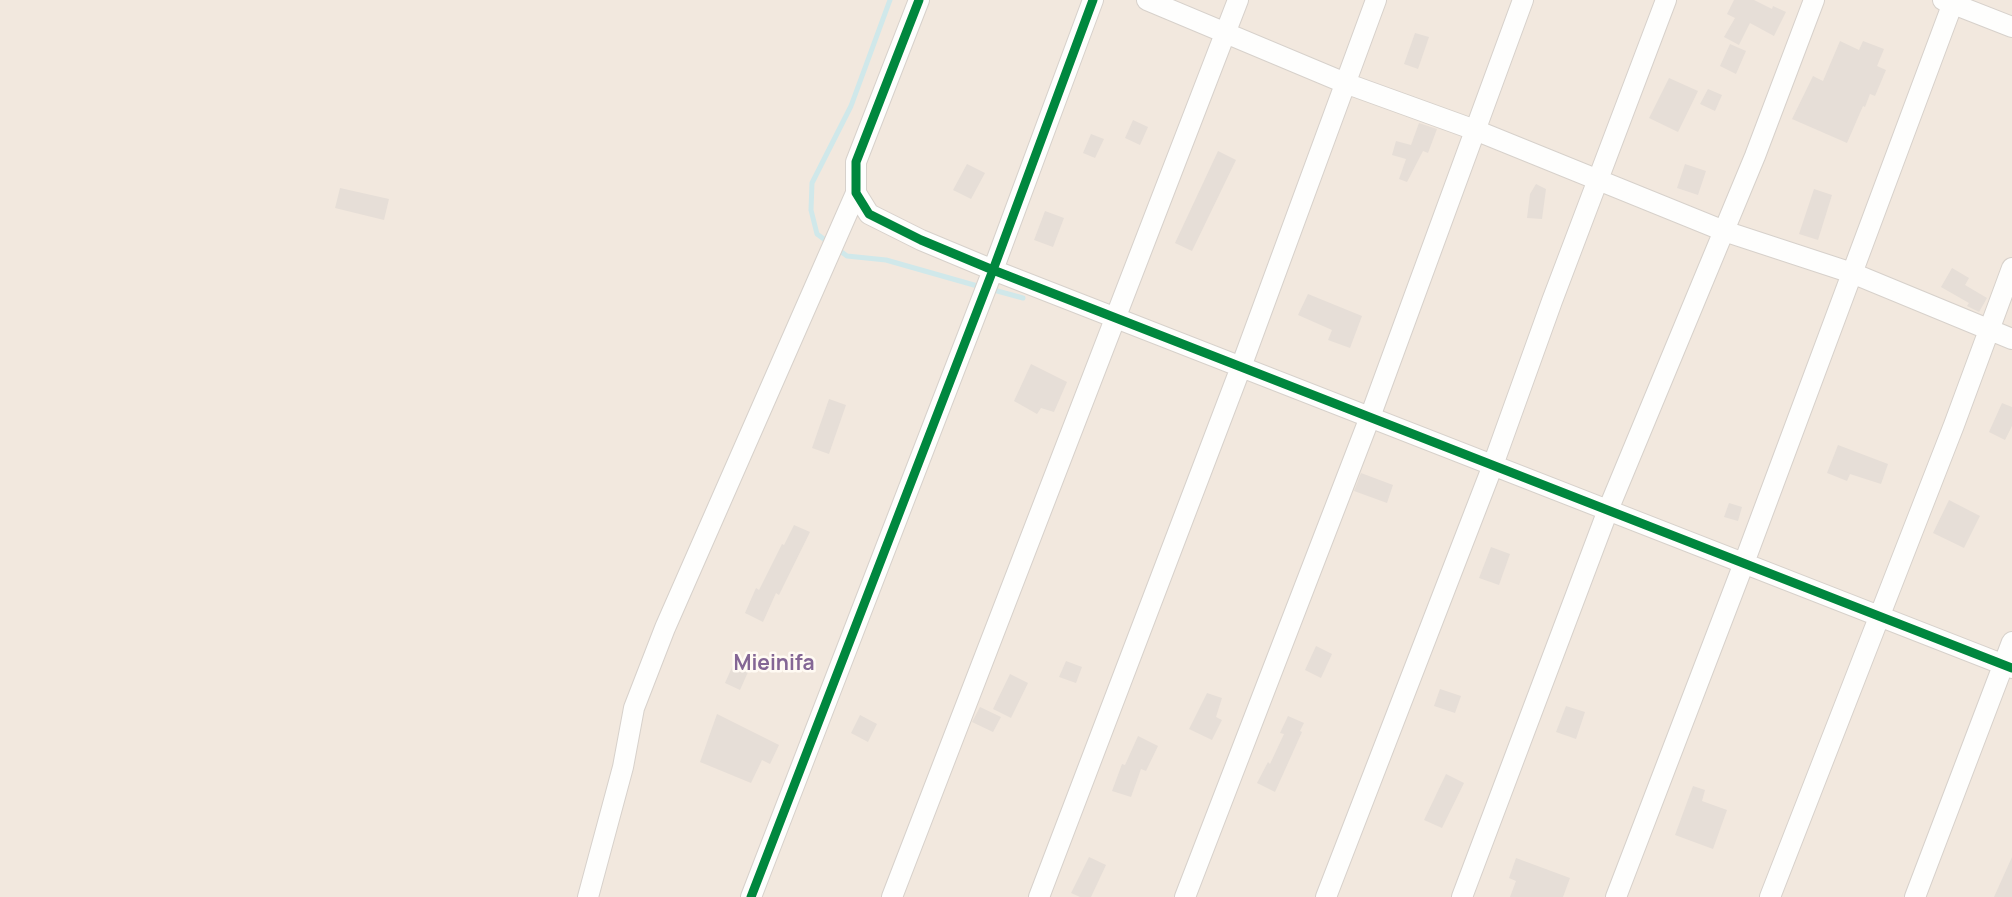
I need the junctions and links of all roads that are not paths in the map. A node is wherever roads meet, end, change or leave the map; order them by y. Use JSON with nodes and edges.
{"nodes":[{"id":1,"x":919,"y":0,"type":"edge"},
{"id":2,"x":1093,"y":0,"type":"edge"},
{"id":3,"x":1147,"y":0,"type":"edge"},
{"id":4,"x":1238,"y":0,"type":"edge"},
{"id":5,"x":1376,"y":0,"type":"edge"},
{"id":6,"x":1523,"y":0,"type":"edge"},
{"id":7,"x":1666,"y":0,"type":"edge"},
{"id":8,"x":1814,"y":0,"type":"edge"},
{"id":9,"x":1950,"y":1,"type":"edge"},
{"id":10,"x":2012,"y":27,"type":"edge"},
{"id":11,"x":1226,"y":33,"type":"junction"},
{"id":12,"x":1345,"y":83,"type":"junction"},
{"id":13,"x":1475,"y":130,"type":"junction"},
{"id":14,"x":1598,"y":180,"type":"junction"},
{"id":15,"x":856,"y":193,"type":"junction"},
{"id":16,"x":1724,"y":231,"type":"junction"},
{"id":17,"x":2012,"y":267,"type":"edge"},
{"id":18,"x":993,"y":270,"type":"junction"},
{"id":19,"x":1852,"y":273,"type":"junction"},
{"id":20,"x":1116,"y":318,"type":"junction"},
{"id":21,"x":1989,"y":331,"type":"junction"},
{"id":22,"x":2012,"y":339,"type":"edge"},
{"id":23,"x":1241,"y":367,"type":"junction"},
{"id":24,"x":1370,"y":417,"type":"junction"},
{"id":25,"x":1493,"y":465,"type":"junction"},
{"id":26,"x":1608,"y":510,"type":"junction"},
{"id":27,"x":1744,"y":563,"type":"junction"},
{"id":28,"x":1880,"y":616,"type":"junction"},
{"id":29,"x":2012,"y":642,"type":"edge"},
{"id":30,"x":2008,"y":666,"type":"edge"},
{"id":31,"x":588,"y":897,"type":"edge"},
{"id":32,"x":751,"y":897,"type":"edge"},
{"id":33,"x":892,"y":897,"type":"edge"},
{"id":34,"x":1039,"y":897,"type":"edge"},
{"id":35,"x":1185,"y":897,"type":"edge"},
{"id":36,"x":1326,"y":897,"type":"edge"},
{"id":37,"x":1462,"y":897,"type":"edge"},
{"id":38,"x":1616,"y":897,"type":"edge"},
{"id":39,"x":1770,"y":897,"type":"edge"},
{"id":40,"x":1915,"y":897,"type":"edge"}],
"edges":[{"from":1,"to":15,"type":"street"},
{"from":2,"to":18,"type":"street"},
{"from":3,"to":11,"type":"street"},
{"from":4,"to":11,"type":"street"},
{"from":5,"to":12,"type":"street"},
{"from":6,"to":13,"type":"street"},
{"from":7,"to":14,"type":"street"},
{"from":8,"to":16,"type":"street"},
{"from":9,"to":10,"type":"street"},
{"from":9,"to":19,"type":"street"},
{"from":11,"to":12,"type":"street"},
{"from":11,"to":20,"type":"street"},
{"from":12,"to":13,"type":"street"},
{"from":12,"to":23,"type":"street"},
{"from":13,"to":14,"type":"street"},
{"from":13,"to":24,"type":"street"},
{"from":14,"to":16,"type":"street"},
{"from":14,"to":25,"type":"street"},
{"from":15,"to":18,"type":"street"},
{"from":15,"to":31,"type":"street"},
{"from":16,"to":19,"type":"street"},
{"from":16,"to":26,"type":"street"},
{"from":17,"to":21,"type":"street"},
{"from":18,"to":20,"type":"street"},
{"from":18,"to":32,"type":"street"},
{"from":19,"to":21,"type":"street"},
{"from":19,"to":27,"type":"street"},
{"from":20,"to":23,"type":"street"},
{"from":20,"to":33,"type":"street"},
{"from":21,"to":22,"type":"street"},
{"from":21,"to":28,"type":"street"},
{"from":23,"to":24,"type":"street"},
{"from":23,"to":34,"type":"street"},
{"from":24,"to":25,"type":"street"},
{"from":24,"to":35,"type":"street"},
{"from":25,"to":26,"type":"street"},
{"from":25,"to":36,"type":"street"},
{"from":26,"to":27,"type":"street"},
{"from":26,"to":37,"type":"street"},
{"from":27,"to":28,"type":"street"},
{"from":27,"to":38,"type":"street"},
{"from":28,"to":30,"type":"street"},
{"from":28,"to":39,"type":"street"},
{"from":29,"to":30,"type":"street"},
{"from":30,"to":40,"type":"street"}]}
